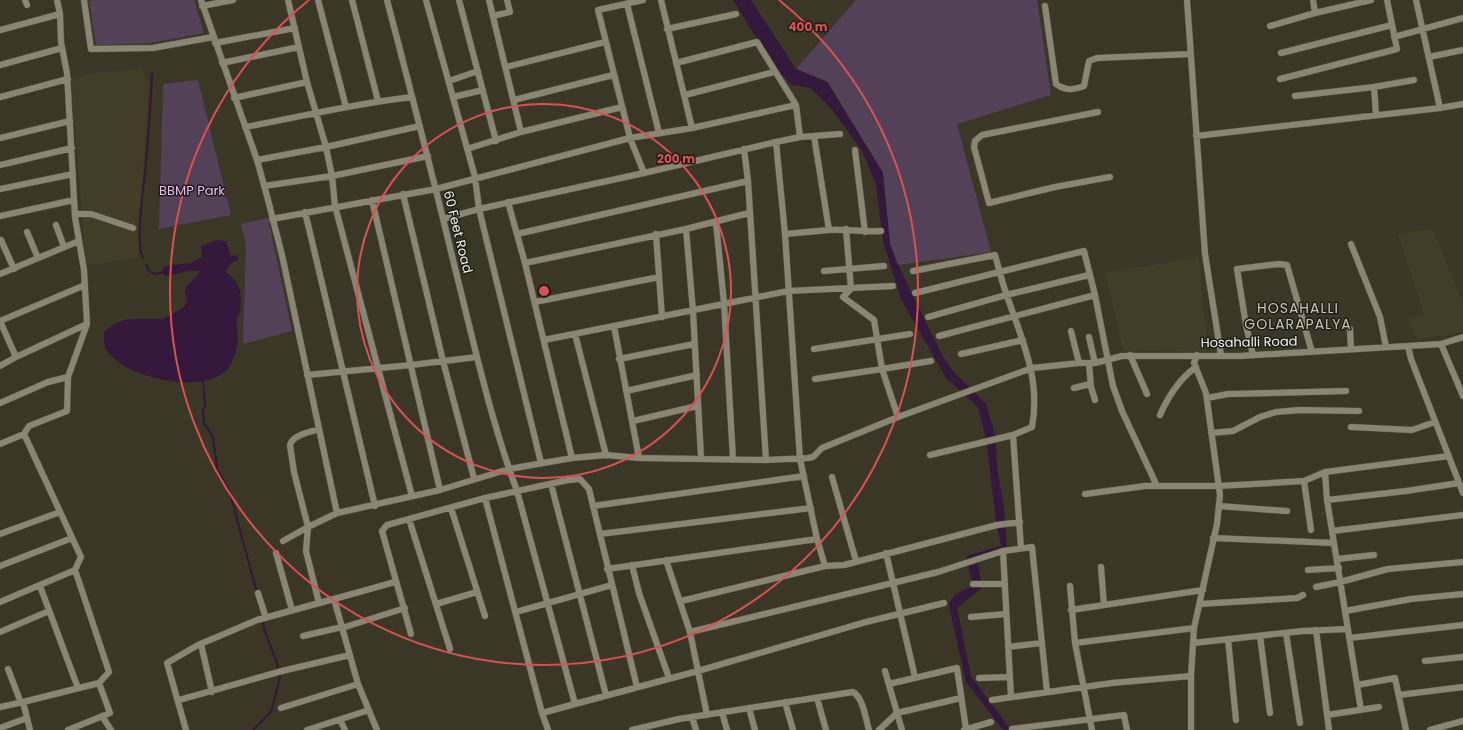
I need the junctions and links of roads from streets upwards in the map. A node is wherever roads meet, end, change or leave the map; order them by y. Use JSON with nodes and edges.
{"nodes":[{"id":1,"x":57,"y":0,"type":"edge"},
{"id":2,"x":84,"y":0,"type":"edge"},
{"id":3,"x":233,"y":0,"type":"edge"},
{"id":4,"x":288,"y":0,"type":"edge"},
{"id":5,"x":318,"y":0,"type":"edge"},
{"id":6,"x":352,"y":0,"type":"edge"},
{"id":7,"x":387,"y":0,"type":"edge"},
{"id":8,"x":426,"y":0,"type":"edge"},
{"id":9,"x":459,"y":0,"type":"edge"},
{"id":10,"x":489,"y":0,"type":"edge"},
{"id":11,"x":507,"y":0,"type":"edge"},
{"id":12,"x":643,"y":0,"type":"edge"},
{"id":13,"x":661,"y":0,"type":"edge"},
{"id":14,"x":1187,"y":0,"type":"edge"},
{"id":15,"x":1312,"y":0,"type":"edge"},
{"id":16,"x":1371,"y":0,"type":"edge"},
{"id":17,"x":1387,"y":0,"type":"edge"},
{"id":18,"x":1416,"y":0,"type":"edge"},
{"id":19,"x":201,"y":3,"type":"edge"},
{"id":20,"x":627,"y":4,"type":"junction"},
{"id":21,"x":1044,"y":6,"type":"dead end"},
{"id":22,"x":1314,"y":13,"type":"junction"},
{"id":23,"x":60,"y":14,"type":"junction"},
{"id":24,"x":736,"y":14,"type":"dead end"},
{"id":25,"x":493,"y":16,"type":"junction"},
{"id":26,"x":1463,"y":18,"type":"edge"},
{"id":27,"x":1392,"y":25,"type":"junction"},
{"id":28,"x":1270,"y":26,"type":"dead end"},
{"id":29,"x":295,"y":28,"type":"junction"},
{"id":30,"x":667,"y":29,"type":"junction"},
{"id":31,"x":1423,"y":29,"type":"junction"},
{"id":32,"x":0,"y":30,"type":"edge"},
{"id":33,"x":1394,"y":37,"type":"junction"},
{"id":34,"x":214,"y":40,"type":"junction"},
{"id":35,"x":605,"y":42,"type":"junction"},
{"id":36,"x":299,"y":47,"type":"junction"},
{"id":37,"x":62,"y":48,"type":"junction"},
{"id":38,"x":1463,"y":50,"type":"edge"},
{"id":39,"x":1281,"y":53,"type":"dead end"},
{"id":40,"x":1190,"y":54,"type":"junction"},
{"id":41,"x":1429,"y":57,"type":"junction"},
{"id":42,"x":676,"y":62,"type":"junction"},
{"id":43,"x":222,"y":63,"type":"junction"},
{"id":44,"x":0,"y":65,"type":"edge"},
{"id":45,"x":506,"y":67,"type":"junction"},
{"id":46,"x":478,"y":71,"type":"junction"},
{"id":47,"x":774,"y":72,"type":"junction"},
{"id":48,"x":613,"y":75,"type":"junction"},
{"id":49,"x":68,"y":79,"type":"junction"},
{"id":50,"x":1280,"y":79,"type":"dead end"},
{"id":51,"x":1414,"y":80,"type":"dead end"},
{"id":52,"x":449,"y":81,"type":"junction"},
{"id":53,"x":307,"y":82,"type":"junction"},
{"id":54,"x":1374,"y":87,"type":"junction"},
{"id":55,"x":483,"y":90,"type":"junction"},
{"id":56,"x":685,"y":95,"type":"junction"},
{"id":57,"x":1295,"y":96,"type":"dead end"},
{"id":58,"x":0,"y":97,"type":"edge"},
{"id":59,"x":412,"y":97,"type":"junction"},
{"id":60,"x":453,"y":97,"type":"junction"},
{"id":61,"x":234,"y":98,"type":"junction"},
{"id":62,"x":514,"y":100,"type":"junction"},
{"id":63,"x":378,"y":101,"type":"junction"},
{"id":64,"x":1463,"y":104,"type":"edge"},
{"id":65,"x":796,"y":105,"type":"junction"},
{"id":66,"x":346,"y":107,"type":"junction"},
{"id":67,"x":622,"y":107,"type":"junction"},
{"id":68,"x":1440,"y":108,"type":"junction"},
{"id":69,"x":1098,"y":112,"type":"dead end"},
{"id":70,"x":317,"y":115,"type":"junction"},
{"id":71,"x":1376,"y":115,"type":"junction"},
{"id":72,"x":70,"y":122,"type":"junction"},
{"id":73,"x":420,"y":126,"type":"junction"},
{"id":74,"x":245,"y":127,"type":"junction"},
{"id":75,"x":692,"y":128,"type":"junction"},
{"id":76,"x":521,"y":132,"type":"junction"},
{"id":77,"x":659,"y":133,"type":"junction"},
{"id":78,"x":840,"y":134,"type":"dead end"},
{"id":79,"x":814,"y":136,"type":"junction"},
{"id":80,"x":1196,"y":136,"type":"junction"},
{"id":81,"x":800,"y":137,"type":"junction"},
{"id":82,"x":0,"y":138,"type":"edge"},
{"id":83,"x":630,"y":138,"type":"junction"},
{"id":84,"x":496,"y":141,"type":"junction"},
{"id":85,"x":776,"y":142,"type":"junction"},
{"id":86,"x":326,"y":147,"type":"junction"},
{"id":87,"x":72,"y":148,"type":"junction"},
{"id":88,"x":467,"y":149,"type":"junction"},
{"id":89,"x":744,"y":149,"type":"junction"},
{"id":90,"x":855,"y":150,"type":"dead end"},
{"id":91,"x":428,"y":156,"type":"junction"},
{"id":92,"x":257,"y":160,"type":"junction"},
{"id":93,"x":0,"y":165,"type":"edge"},
{"id":94,"x":644,"y":173,"type":"junction"},
{"id":95,"x":73,"y":174,"type":"junction"},
{"id":96,"x":332,"y":176,"type":"junction"},
{"id":97,"x":475,"y":177,"type":"junction"},
{"id":98,"x":1110,"y":177,"type":"dead end"},
{"id":99,"x":748,"y":181,"type":"junction"},
{"id":100,"x":264,"y":186,"type":"junction"},
{"id":101,"x":0,"y":189,"type":"edge"},
{"id":102,"x":436,"y":189,"type":"junction"},
{"id":103,"x":403,"y":194,"type":"junction"},
{"id":104,"x":74,"y":200,"type":"junction"},
{"id":105,"x":372,"y":200,"type":"junction"},
{"id":106,"x":508,"y":202,"type":"junction"},
{"id":107,"x":335,"y":206,"type":"junction"},
{"id":108,"x":479,"y":209,"type":"junction"},
{"id":109,"x":305,"y":212,"type":"junction"},
{"id":110,"x":749,"y":213,"type":"junction"},
{"id":111,"x":75,"y":214,"type":"junction"},
{"id":112,"x":0,"y":216,"type":"edge"},
{"id":113,"x":272,"y":219,"type":"junction"},
{"id":114,"x":444,"y":220,"type":"junction"},
{"id":115,"x":716,"y":223,"type":"junction"},
{"id":116,"x":56,"y":225,"type":"dead end"},
{"id":117,"x":133,"y":228,"type":"dead end"},
{"id":118,"x":846,"y":229,"type":"junction"},
{"id":119,"x":686,"y":230,"type":"junction"},
{"id":120,"x":830,"y":230,"type":"junction"},
{"id":121,"x":880,"y":231,"type":"dead end"},
{"id":122,"x":27,"y":232,"type":"dead end"},
{"id":123,"x":866,"y":232,"type":"junction"},
{"id":124,"x":517,"y":234,"type":"junction"},
{"id":125,"x":656,"y":234,"type":"junction"},
{"id":126,"x":785,"y":234,"type":"junction"},
{"id":127,"x":1,"y":240,"type":"edge"},
{"id":128,"x":79,"y":241,"type":"junction"},
{"id":129,"x":1351,"y":244,"type":"dead end"},
{"id":130,"x":64,"y":247,"type":"junction"},
{"id":131,"x":38,"y":258,"type":"junction"},
{"id":132,"x":525,"y":263,"type":"junction"},
{"id":133,"x":884,"y":266,"type":"dead end"},
{"id":134,"x":14,"y":269,"type":"junction"},
{"id":135,"x":850,"y":269,"type":"junction"},
{"id":136,"x":824,"y":270,"type":"dead end"},
{"id":137,"x":913,"y":271,"type":"dead end"},
{"id":138,"x":999,"y":273,"type":"junction"},
{"id":139,"x":0,"y":274,"type":"edge"},
{"id":140,"x":1089,"y":275,"type":"junction"},
{"id":141,"x":659,"y":277,"type":"junction"},
{"id":142,"x":85,"y":285,"type":"junction"},
{"id":143,"x":893,"y":286,"type":"dead end"},
{"id":144,"x":852,"y":289,"type":"junction"},
{"id":145,"x":788,"y":291,"type":"junction"},
{"id":146,"x":915,"y":293,"type":"dead end"},
{"id":147,"x":1006,"y":295,"type":"junction"},
{"id":148,"x":1095,"y":295,"type":"junction"},
{"id":149,"x":756,"y":297,"type":"junction"},
{"id":150,"x":534,"y":302,"type":"junction"},
{"id":151,"x":724,"y":303,"type":"junction"},
{"id":152,"x":693,"y":311,"type":"junction"},
{"id":153,"x":928,"y":316,"type":"dead end"},
{"id":154,"x":662,"y":317,"type":"junction"},
{"id":155,"x":1015,"y":317,"type":"junction"},
{"id":156,"x":0,"y":321,"type":"edge"},
{"id":157,"x":87,"y":324,"type":"junction"},
{"id":158,"x":614,"y":326,"type":"junction"},
{"id":159,"x":1350,"y":329,"type":"dead end"},
{"id":160,"x":1071,"y":331,"type":"dead end"},
{"id":161,"x":575,"y":334,"type":"junction"},
{"id":162,"x":910,"y":334,"type":"dead end"},
{"id":163,"x":939,"y":336,"type":"dead end"},
{"id":164,"x":1089,"y":337,"type":"dead end"},
{"id":165,"x":1463,"y":338,"type":"edge"},
{"id":166,"x":877,"y":339,"type":"junction"},
{"id":167,"x":544,"y":340,"type":"junction"},
{"id":168,"x":1022,"y":340,"type":"junction"},
{"id":169,"x":694,"y":344,"type":"junction"},
{"id":170,"x":1442,"y":344,"type":"junction"},
{"id":171,"x":1408,"y":346,"type":"junction"},
{"id":172,"x":1386,"y":347,"type":"junction"},
{"id":173,"x":814,"y":349,"type":"dead end"},
{"id":174,"x":1351,"y":349,"type":"junction"},
{"id":175,"x":1312,"y":352,"type":"junction"},
{"id":176,"x":961,"y":354,"type":"dead end"},
{"id":177,"x":1130,"y":355,"type":"junction"},
{"id":178,"x":1197,"y":355,"type":"junction"},
{"id":179,"x":1221,"y":355,"type":"junction"},
{"id":180,"x":1253,"y":355,"type":"junction"},
{"id":181,"x":16,"y":357,"type":"junction"},
{"id":182,"x":477,"y":357,"type":"junction"},
{"id":183,"x":619,"y":359,"type":"junction"},
{"id":184,"x":1108,"y":359,"type":"junction"},
{"id":185,"x":443,"y":361,"type":"junction"},
{"id":186,"x":931,"y":361,"type":"dead end"},
{"id":187,"x":1079,"y":363,"type":"junction"},
{"id":188,"x":1092,"y":363,"type":"junction"},
{"id":189,"x":411,"y":365,"type":"junction"},
{"id":190,"x":0,"y":366,"type":"edge"},
{"id":191,"x":1196,"y":367,"type":"junction"},
{"id":192,"x":378,"y":368,"type":"junction"},
{"id":193,"x":1032,"y":368,"type":"junction"},
{"id":194,"x":882,"y":369,"type":"junction"},
{"id":195,"x":343,"y":370,"type":"junction"},
{"id":196,"x":307,"y":375,"type":"junction"},
{"id":197,"x":696,"y":375,"type":"junction"},
{"id":198,"x":68,"y":377,"type":"junction"},
{"id":199,"x":815,"y":379,"type":"dead end"},
{"id":200,"x":1090,"y":384,"type":"junction"},
{"id":201,"x":1074,"y":388,"type":"dead end"},
{"id":202,"x":626,"y":391,"type":"junction"},
{"id":203,"x":1346,"y":391,"type":"dead end"},
{"id":204,"x":1147,"y":394,"type":"dead end"},
{"id":205,"x":1463,"y":396,"type":"edge"},
{"id":206,"x":1207,"y":398,"type":"junction"},
{"id":207,"x":1095,"y":400,"type":"dead end"},
{"id":208,"x":0,"y":403,"type":"edge"},
{"id":209,"x":697,"y":406,"type":"junction"},
{"id":210,"x":1359,"y":411,"type":"dead end"},
{"id":211,"x":1160,"y":415,"type":"dead end"},
{"id":212,"x":898,"y":417,"type":"junction"},
{"id":213,"x":633,"y":421,"type":"junction"},
{"id":214,"x":1435,"y":422,"type":"junction"},
{"id":215,"x":1351,"y":427,"type":"dead end"},
{"id":216,"x":319,"y":429,"type":"junction"},
{"id":217,"x":1212,"y":433,"type":"junction"},
{"id":218,"x":24,"y":434,"type":"junction"},
{"id":219,"x":1013,"y":435,"type":"junction"},
{"id":220,"x":0,"y":444,"type":"edge"},
{"id":221,"x":606,"y":455,"type":"junction"},
{"id":222,"x":930,"y":455,"type":"dead end"},
{"id":223,"x":1449,"y":456,"type":"junction"},
{"id":224,"x":701,"y":457,"type":"junction"},
{"id":225,"x":572,"y":458,"type":"junction"},
{"id":226,"x":639,"y":458,"type":"junction"},
{"id":227,"x":733,"y":459,"type":"junction"},
{"id":228,"x":800,"y":459,"type":"junction"},
{"id":229,"x":766,"y":460,"type":"junction"},
{"id":230,"x":540,"y":463,"type":"junction"},
{"id":231,"x":509,"y":469,"type":"junction"},
{"id":232,"x":1324,"y":472,"type":"junction"},
{"id":233,"x":804,"y":476,"type":"junction"},
{"id":234,"x":832,"y":477,"type":"dead end"},
{"id":235,"x":474,"y":478,"type":"junction"},
{"id":236,"x":1304,"y":481,"type":"junction"},
{"id":237,"x":1459,"y":483,"type":"junction"},
{"id":238,"x":551,"y":484,"type":"junction"},
{"id":239,"x":1157,"y":486,"type":"junction"},
{"id":240,"x":1219,"y":486,"type":"junction"},
{"id":241,"x":440,"y":490,"type":"junction"},
{"id":242,"x":517,"y":491,"type":"junction"},
{"id":243,"x":1463,"y":493,"type":"edge"},
{"id":244,"x":1085,"y":494,"type":"dead end"},
{"id":245,"x":412,"y":496,"type":"junction"},
{"id":246,"x":485,"y":498,"type":"junction"},
{"id":247,"x":1327,"y":500,"type":"junction"},
{"id":248,"x":375,"y":506,"type":"junction"},
{"id":249,"x":593,"y":506,"type":"junction"},
{"id":250,"x":1219,"y":506,"type":"junction"},
{"id":251,"x":451,"y":508,"type":"junction"},
{"id":252,"x":811,"y":508,"type":"junction"},
{"id":253,"x":1287,"y":511,"type":"dead end"},
{"id":254,"x":60,"y":512,"type":"junction"},
{"id":255,"x":337,"y":513,"type":"junction"},
{"id":256,"x":1463,"y":514,"type":"edge"},
{"id":257,"x":409,"y":519,"type":"junction"},
{"id":258,"x":1020,"y":522,"type":"junction"},
{"id":259,"x":308,"y":527,"type":"junction"},
{"id":260,"x":1311,"y":530,"type":"dead end"},
{"id":261,"x":1332,"y":531,"type":"junction"},
{"id":262,"x":0,"y":534,"type":"edge"},
{"id":263,"x":600,"y":534,"type":"junction"},
{"id":264,"x":72,"y":538,"type":"junction"},
{"id":265,"x":1213,"y":538,"type":"junction"},
{"id":266,"x":816,"y":539,"type":"junction"},
{"id":267,"x":283,"y":541,"type":"dead end"},
{"id":268,"x":1334,"y":543,"type":"junction"},
{"id":269,"x":1021,"y":548,"type":"junction"},
{"id":270,"x":1003,"y":551,"type":"junction"},
{"id":271,"x":276,"y":553,"type":"dead end"},
{"id":272,"x":886,"y":553,"type":"junction"},
{"id":273,"x":1374,"y":556,"type":"dead end"},
{"id":274,"x":1337,"y":559,"type":"junction"},
{"id":275,"x":666,"y":560,"type":"junction"},
{"id":276,"x":856,"y":561,"type":"junction"},
{"id":277,"x":1463,"y":562,"type":"edge"},
{"id":278,"x":632,"y":565,"type":"junction"},
{"id":279,"x":0,"y":566,"type":"edge"},
{"id":280,"x":825,"y":566,"type":"junction"},
{"id":281,"x":1102,"y":567,"type":"dead end"},
{"id":282,"x":1339,"y":568,"type":"junction"},
{"id":283,"x":607,"y":569,"type":"junction"},
{"id":284,"x":75,"y":570,"type":"junction"},
{"id":285,"x":1308,"y":570,"type":"dead end"},
{"id":286,"x":395,"y":582,"type":"junction"},
{"id":287,"x":893,"y":582,"type":"junction"},
{"id":288,"x":1340,"y":582,"type":"junction"},
{"id":289,"x":973,"y":584,"type":"dead end"},
{"id":290,"x":1005,"y":584,"type":"junction"},
{"id":291,"x":612,"y":585,"type":"junction"},
{"id":292,"x":40,"y":586,"type":"junction"},
{"id":293,"x":1070,"y":586,"type":"dead end"},
{"id":294,"x":1316,"y":587,"type":"dead end"},
{"id":295,"x":1203,"y":590,"type":"junction"},
{"id":296,"x":258,"y":592,"type":"dead end"},
{"id":297,"x":477,"y":592,"type":"junction"},
{"id":298,"x":581,"y":594,"type":"junction"},
{"id":299,"x":1303,"y":594,"type":"dead end"},
{"id":300,"x":1463,"y":594,"type":"edge"},
{"id":301,"x":334,"y":599,"type":"junction"},
{"id":302,"x":681,"y":601,"type":"junction"},
{"id":303,"x":0,"y":602,"type":"edge"},
{"id":304,"x":318,"y":603,"type":"junction"},
{"id":305,"x":944,"y":603,"type":"dead end"},
{"id":306,"x":436,"y":604,"type":"junction"},
{"id":307,"x":547,"y":604,"type":"junction"},
{"id":308,"x":1200,"y":604,"type":"junction"},
{"id":309,"x":1104,"y":605,"type":"junction"},
{"id":310,"x":405,"y":608,"type":"junction"},
{"id":311,"x":292,"y":610,"type":"junction"},
{"id":312,"x":1071,"y":610,"type":"junction"},
{"id":313,"x":49,"y":611,"type":"junction"},
{"id":314,"x":1345,"y":611,"type":"junction"},
{"id":315,"x":516,"y":612,"type":"junction"},
{"id":316,"x":900,"y":612,"type":"junction"},
{"id":317,"x":1006,"y":614,"type":"junction"},
{"id":318,"x":485,"y":616,"type":"dead end"},
{"id":319,"x":971,"y":617,"type":"dead end"},
{"id":320,"x":264,"y":618,"type":"junction"},
{"id":321,"x":1463,"y":625,"type":"edge"},
{"id":322,"x":342,"y":628,"type":"junction"},
{"id":323,"x":1194,"y":628,"type":"junction"},
{"id":324,"x":1347,"y":628,"type":"junction"},
{"id":325,"x":1316,"y":630,"type":"junction"},
{"id":326,"x":0,"y":632,"type":"edge"},
{"id":327,"x":690,"y":632,"type":"junction"},
{"id":328,"x":1286,"y":633,"type":"junction"},
{"id":329,"x":411,"y":634,"type":"dead end"},
{"id":330,"x":303,"y":636,"type":"dead end"},
{"id":331,"x":1260,"y":636,"type":"junction"},
{"id":332,"x":1349,"y":638,"type":"junction"},
{"id":333,"x":1228,"y":639,"type":"junction"},
{"id":334,"x":1042,"y":643,"type":"junction"},
{"id":335,"x":1075,"y":643,"type":"junction"},
{"id":336,"x":1193,"y":643,"type":"junction"},
{"id":337,"x":201,"y":644,"type":"junction"},
{"id":338,"x":1008,"y":648,"type":"junction"},
{"id":339,"x":450,"y":649,"type":"dead end"},
{"id":340,"x":350,"y":655,"type":"junction"},
{"id":341,"x":1463,"y":657,"type":"edge"},
{"id":342,"x":1425,"y":661,"type":"dead end"},
{"id":343,"x":8,"y":669,"type":"dead end"},
{"id":344,"x":698,"y":671,"type":"junction"},
{"id":345,"x":885,"y":671,"type":"dead end"},
{"id":346,"x":1190,"y":676,"type":"junction"},
{"id":347,"x":915,"y":677,"type":"junction"},
{"id":348,"x":1010,"y":677,"type":"junction"},
{"id":349,"x":669,"y":678,"type":"junction"},
{"id":350,"x":979,"y":678,"type":"dead end"},
{"id":351,"x":99,"y":682,"type":"junction"},
{"id":352,"x":358,"y":684,"type":"junction"},
{"id":353,"x":888,"y":684,"type":"junction"},
{"id":354,"x":1357,"y":685,"type":"junction"},
{"id":355,"x":637,"y":687,"type":"junction"},
{"id":356,"x":1084,"y":687,"type":"junction"},
{"id":357,"x":1463,"y":687,"type":"edge"},
{"id":358,"x":78,"y":688,"type":"junction"},
{"id":359,"x":212,"y":692,"type":"junction"},
{"id":360,"x":1047,"y":692,"type":"junction"},
{"id":361,"x":606,"y":695,"type":"junction"},
{"id":362,"x":1399,"y":695,"type":"junction"},
{"id":363,"x":1011,"y":697,"type":"junction"},
{"id":364,"x":817,"y":698,"type":"junction"},
{"id":365,"x":961,"y":698,"type":"junction"},
{"id":366,"x":179,"y":700,"type":"junction"},
{"id":367,"x":992,"y":700,"type":"dead end"},
{"id":368,"x":785,"y":702,"type":"junction"},
{"id":369,"x":22,"y":703,"type":"junction"},
{"id":370,"x":575,"y":704,"type":"junction"},
{"id":371,"x":0,"y":707,"type":"edge"},
{"id":372,"x":1379,"y":707,"type":"dead end"},
{"id":373,"x":281,"y":708,"type":"dead end"},
{"id":374,"x":749,"y":708,"type":"junction"},
{"id":375,"x":369,"y":710,"type":"junction"},
{"id":376,"x":1361,"y":710,"type":"junction"},
{"id":377,"x":722,"y":712,"type":"junction"},
{"id":378,"x":542,"y":713,"type":"junction"},
{"id":379,"x":897,"y":713,"type":"junction"},
{"id":380,"x":1270,"y":713,"type":"dead end"},
{"id":381,"x":707,"y":715,"type":"junction"},
{"id":382,"x":1327,"y":715,"type":"junction"},
{"id":383,"x":102,"y":716,"type":"junction"},
{"id":384,"x":692,"y":717,"type":"junction"},
{"id":385,"x":27,"y":718,"type":"junction"},
{"id":386,"x":1090,"y":719,"type":"junction"},
{"id":387,"x":340,"y":720,"type":"junction"},
{"id":388,"x":1236,"y":720,"type":"dead end"},
{"id":389,"x":1463,"y":721,"type":"edge"},
{"id":390,"x":991,"y":722,"type":"dead end"},
{"id":391,"x":1300,"y":723,"type":"dead end"},
{"id":392,"x":658,"y":727,"type":"edge"},
{"id":393,"x":0,"y":728,"type":"edge"},
{"id":394,"x":1012,"y":729,"type":"dead end"},
{"id":395,"x":30,"y":730,"type":"edge"},
{"id":396,"x":68,"y":730,"type":"edge"},
{"id":397,"x":111,"y":730,"type":"edge"},
{"id":398,"x":186,"y":730,"type":"edge"},
{"id":399,"x":307,"y":730,"type":"edge"},
{"id":400,"x":345,"y":730,"type":"edge"},
{"id":401,"x":378,"y":730,"type":"edge"},
{"id":402,"x":548,"y":730,"type":"edge"},
{"id":403,"x":634,"y":730,"type":"edge"},
{"id":404,"x":696,"y":730,"type":"edge"},
{"id":405,"x":727,"y":730,"type":"edge"},
{"id":406,"x":755,"y":730,"type":"edge"},
{"id":407,"x":793,"y":730,"type":"edge"},
{"id":408,"x":826,"y":730,"type":"edge"},
{"id":409,"x":869,"y":730,"type":"edge"},
{"id":410,"x":879,"y":730,"type":"edge"},
{"id":411,"x":902,"y":730,"type":"edge"},
{"id":412,"x":965,"y":730,"type":"edge"},
{"id":413,"x":1092,"y":730,"type":"edge"},
{"id":414,"x":1127,"y":730,"type":"edge"},
{"id":415,"x":1191,"y":730,"type":"edge"},
{"id":416,"x":1329,"y":730,"type":"edge"},
{"id":417,"x":1406,"y":730,"type":"edge"},
{"id":418,"x":1430,"y":730,"type":"edge"}],
"edges":[{"from":1,"to":23,"type":"street"},
{"from":2,"to":34,"type":"street"},
{"from":3,"to":19,"type":"street"},
{"from":4,"to":29,"type":"street"},
{"from":5,"to":66,"type":"street"},
{"from":6,"to":63,"type":"street"},
{"from":7,"to":59,"type":"street","name":"60 Feet Road"},
{"from":8,"to":52,"type":"street"},
{"from":9,"to":46,"type":"street"},
{"from":10,"to":25,"type":"street"},
{"from":11,"to":25,"type":"street"},
{"from":12,"to":20,"type":"street"},
{"from":13,"to":30,"type":"street"},
{"from":14,"to":40,"type":"street"},
{"from":15,"to":22,"type":"street"},
{"from":16,"to":22,"type":"street"},
{"from":17,"to":27,"type":"street"},
{"from":18,"to":31,"type":"street"},
{"from":19,"to":34,"type":"street"},
{"from":20,"to":35,"type":"street"},
{"from":20,"to":77,"type":"street"},
{"from":21,"to":40,"type":"street"},
{"from":22,"to":28,"type":"street"},
{"from":23,"to":32,"type":"street"},
{"from":23,"to":37,"type":"street"},
{"from":24,"to":30,"type":"street"},
{"from":25,"to":45,"type":"street"},
{"from":26,"to":31,"type":"street"},
{"from":27,"to":33,"type":"street"},
{"from":27,"to":39,"type":"street"},
{"from":29,"to":34,"type":"street"},
{"from":29,"to":36,"type":"street"},
{"from":30,"to":42,"type":"street"},
{"from":31,"to":33,"type":"street"},
{"from":31,"to":41,"type":"street"},
{"from":33,"to":50,"type":"street"},
{"from":34,"to":43,"type":"street"},
{"from":35,"to":45,"type":"street"},
{"from":35,"to":48,"type":"street"},
{"from":36,"to":43,"type":"street"},
{"from":36,"to":53,"type":"street"},
{"from":37,"to":44,"type":"street"},
{"from":37,"to":49,"type":"street"},
{"from":38,"to":41,"type":"street"},
{"from":40,"to":80,"type":"street"},
{"from":41,"to":68,"type":"street"},
{"from":42,"to":47,"type":"street"},
{"from":42,"to":56,"type":"street"},
{"from":43,"to":61,"type":"street"},
{"from":45,"to":62,"type":"street"},
{"from":46,"to":52,"type":"street"},
{"from":46,"to":55,"type":"street"},
{"from":47,"to":56,"type":"street"},
{"from":47,"to":65,"type":"street"},
{"from":48,"to":62,"type":"street"},
{"from":48,"to":67,"type":"street"},
{"from":49,"to":58,"type":"street"},
{"from":49,"to":72,"type":"street"},
{"from":51,"to":54,"type":"street"},
{"from":52,"to":60,"type":"street"},
{"from":53,"to":61,"type":"street"},
{"from":53,"to":70,"type":"street"},
{"from":54,"to":57,"type":"street"},
{"from":54,"to":71,"type":"street"},
{"from":55,"to":60,"type":"street"},
{"from":55,"to":84,"type":"street"},
{"from":56,"to":75,"type":"street"},
{"from":59,"to":63,"type":"street"},
{"from":59,"to":73,"type":"street","name":"60 Feet Road"},
{"from":60,"to":88,"type":"street"},
{"from":61,"to":74,"type":"street"},
{"from":62,"to":76,"type":"street"},
{"from":63,"to":66,"type":"street"},
{"from":64,"to":68,"type":"street"},
{"from":65,"to":75,"type":"street"},
{"from":65,"to":81,"type":"street"},
{"from":66,"to":70,"type":"street"},
{"from":67,"to":76,"type":"street"},
{"from":67,"to":83,"type":"street"},
{"from":68,"to":71,"type":"street"},
{"from":69,"to":98,"type":"street"},
{"from":70,"to":74,"type":"street"},
{"from":70,"to":86,"type":"street"},
{"from":71,"to":80,"type":"street"},
{"from":72,"to":82,"type":"street"},
{"from":72,"to":87,"type":"street"},
{"from":73,"to":86,"type":"street"},
{"from":73,"to":91,"type":"street","name":"60 Feet Road"},
{"from":74,"to":92,"type":"street"},
{"from":75,"to":77,"type":"street"},
{"from":76,"to":84,"type":"street"},
{"from":77,"to":83,"type":"street"},
{"from":78,"to":79,"type":"street"},
{"from":79,"to":81,"type":"street"},
{"from":79,"to":120,"type":"street"},
{"from":80,"to":179,"type":"street"},
{"from":81,"to":85,"type":"street"},
{"from":83,"to":94,"type":"street"},
{"from":83,"to":97,"type":"street"},
{"from":84,"to":88,"type":"street"},
{"from":85,"to":89,"type":"street"},
{"from":85,"to":126,"type":"street"},
{"from":86,"to":92,"type":"street"},
{"from":86,"to":96,"type":"street"},
{"from":87,"to":93,"type":"street"},
{"from":87,"to":95,"type":"street"},
{"from":88,"to":97,"type":"street"},
{"from":89,"to":94,"type":"street"},
{"from":89,"to":99,"type":"street"},
{"from":90,"to":123,"type":"street"},
{"from":91,"to":96,"type":"street"},
{"from":91,"to":102,"type":"street","name":"60 Feet Road"},
{"from":92,"to":100,"type":"street"},
{"from":94,"to":106,"type":"street"},
{"from":95,"to":101,"type":"street"},
{"from":95,"to":104,"type":"street"},
{"from":96,"to":100,"type":"street"},
{"from":96,"to":107,"type":"street"},
{"from":97,"to":102,"type":"street"},
{"from":97,"to":108,"type":"street"},
{"from":99,"to":110,"type":"street"},
{"from":99,"to":124,"type":"street"},
{"from":100,"to":113,"type":"street"},
{"from":102,"to":103,"type":"street"},
{"from":102,"to":114,"type":"street","name":"60 Feet Road"},
{"from":103,"to":105,"type":"street"},
{"from":103,"to":185,"type":"street"},
{"from":104,"to":111,"type":"street"},
{"from":104,"to":112,"type":"street"},
{"from":105,"to":107,"type":"street"},
{"from":105,"to":189,"type":"street"},
{"from":106,"to":108,"type":"street"},
{"from":106,"to":124,"type":"street"},
{"from":107,"to":109,"type":"street"},
{"from":107,"to":192,"type":"street"},
{"from":108,"to":114,"type":"street"},
{"from":108,"to":230,"type":"street"},
{"from":109,"to":113,"type":"street"},
{"from":109,"to":195,"type":"street"},
{"from":110,"to":115,"type":"street"},
{"from":110,"to":149,"type":"street"},
{"from":111,"to":117,"type":"street"},
{"from":111,"to":128,"type":"street"},
{"from":113,"to":196,"type":"street"},
{"from":114,"to":182,"type":"street","name":"60 Feet Road"},
{"from":115,"to":119,"type":"street"},
{"from":115,"to":151,"type":"street"},
{"from":116,"to":130,"type":"street"},
{"from":118,"to":120,"type":"street"},
{"from":118,"to":123,"type":"street"},
{"from":118,"to":135,"type":"street"},
{"from":119,"to":125,"type":"street"},
{"from":119,"to":152,"type":"street"},
{"from":120,"to":126,"type":"street"},
{"from":121,"to":123,"type":"street"},
{"from":122,"to":131,"type":"street"},
{"from":124,"to":132,"type":"street"},
{"from":125,"to":132,"type":"street"},
{"from":125,"to":141,"type":"street"},
{"from":126,"to":145,"type":"street"},
{"from":127,"to":134,"type":"street"},
{"from":128,"to":130,"type":"street"},
{"from":128,"to":142,"type":"street"},
{"from":129,"to":172,"type":"street"},
{"from":130,"to":131,"type":"street"},
{"from":131,"to":134,"type":"street"},
{"from":132,"to":150,"type":"street"},
{"from":133,"to":135,"type":"street"},
{"from":134,"to":139,"type":"street"},
{"from":135,"to":136,"type":"street"},
{"from":135,"to":144,"type":"street"},
{"from":137,"to":138,"type":"street"},
{"from":138,"to":140,"type":"street"},
{"from":138,"to":146,"type":"street"},
{"from":138,"to":147,"type":"street"},
{"from":140,"to":147,"type":"street"},
{"from":140,"to":148,"type":"street"},
{"from":141,"to":150,"type":"street"},
{"from":141,"to":154,"type":"street"},
{"from":142,"to":156,"type":"street"},
{"from":142,"to":157,"type":"street"},
{"from":143,"to":144,"type":"street"},
{"from":144,"to":145,"type":"street"},
{"from":144,"to":166,"type":"street"},
{"from":145,"to":149,"type":"street"},
{"from":145,"to":228,"type":"street"},
{"from":147,"to":153,"type":"street"},
{"from":147,"to":155,"type":"street"},
{"from":148,"to":155,"type":"street"},
{"from":148,"to":184,"type":"street"},
{"from":149,"to":151,"type":"street"},
{"from":149,"to":229,"type":"street"},
{"from":150,"to":167,"type":"street"},
{"from":151,"to":152,"type":"street"},
{"from":151,"to":227,"type":"street"},
{"from":152,"to":154,"type":"street"},
{"from":152,"to":169,"type":"street"},
{"from":154,"to":158,"type":"street"},
{"from":155,"to":163,"type":"street"},
{"from":155,"to":168,"type":"street"},
{"from":156,"to":181,"type":"street"},
{"from":157,"to":181,"type":"street"},
{"from":157,"to":198,"type":"street"},
{"from":158,"to":161,"type":"street"},
{"from":158,"to":183,"type":"street"},
{"from":159,"to":174,"type":"street"},
{"from":160,"to":187,"type":"street"},
{"from":161,"to":167,"type":"street"},
{"from":161,"to":221,"type":"street"},
{"from":162,"to":166,"type":"street"},
{"from":164,"to":188,"type":"street"},
{"from":165,"to":170,"type":"street","name":"Hosahalli Road"},
{"from":166,"to":173,"type":"street"},
{"from":166,"to":194,"type":"street"},
{"from":167,"to":225,"type":"street"},
{"from":168,"to":176,"type":"street"},
{"from":168,"to":193,"type":"street"},
{"from":169,"to":183,"type":"street"},
{"from":169,"to":197,"type":"street"},
{"from":170,"to":171,"type":"street","name":"Hosahalli Road"},
{"from":170,"to":205,"type":"street"},
{"from":171,"to":172,"type":"street","name":"Hosahalli Road"},
{"from":171,"to":214,"type":"street"},
{"from":172,"to":174,"type":"street","name":"Hosahalli Road"},
{"from":174,"to":175,"type":"street","name":"Hosahalli Road"},
{"from":175,"to":180,"type":"street","name":"Hosahalli Road"},
{"from":175,"to":180,"type":"street"},
{"from":177,"to":178,"type":"street","name":"Hosahalli Road"},
{"from":177,"to":184,"type":"street","name":"Hosahalli Road"},
{"from":177,"to":204,"type":"street"},
{"from":178,"to":179,"type":"street","name":"Hosahalli Road"},
{"from":178,"to":191,"type":"street"},
{"from":179,"to":180,"type":"street","name":"Hosahalli Road"},
{"from":181,"to":190,"type":"street"},
{"from":182,"to":185,"type":"street"},
{"from":182,"to":231,"type":"street","name":"60 Feet Road"},
{"from":183,"to":202,"type":"street"},
{"from":184,"to":188,"type":"street","name":"Hosahalli Road"},
{"from":184,"to":239,"type":"street"},
{"from":185,"to":189,"type":"street"},
{"from":185,"to":235,"type":"street"},
{"from":186,"to":194,"type":"street"},
{"from":187,"to":188,"type":"street","name":"Hosahalli Road"},
{"from":187,"to":193,"type":"street","name":"Hosahalli Road"},
{"from":188,"to":200,"type":"street"},
{"from":189,"to":192,"type":"street"},
{"from":189,"to":241,"type":"street"},
{"from":191,"to":206,"type":"street"},
{"from":191,"to":211,"type":"street"},
{"from":192,"to":195,"type":"street"},
{"from":192,"to":245,"type":"street"},
{"from":193,"to":212,"type":"street","name":"Hosahalli Road"},
{"from":193,"to":219,"type":"street"},
{"from":194,"to":199,"type":"street"},
{"from":194,"to":212,"type":"street"},
{"from":195,"to":196,"type":"street"},
{"from":195,"to":248,"type":"street"},
{"from":196,"to":216,"type":"street"},
{"from":197,"to":202,"type":"street"},
{"from":197,"to":209,"type":"street"},
{"from":198,"to":208,"type":"street"},
{"from":198,"to":218,"type":"street"},
{"from":200,"to":201,"type":"street"},
{"from":200,"to":207,"type":"street"},
{"from":202,"to":213,"type":"street"},
{"from":203,"to":206,"type":"street"},
{"from":206,"to":217,"type":"street"},
{"from":209,"to":213,"type":"street"},
{"from":209,"to":224,"type":"street"},
{"from":210,"to":217,"type":"street"},
{"from":212,"to":228,"type":"street","name":"Hosahalli Road"},
{"from":213,"to":226,"type":"street"},
{"from":214,"to":215,"type":"street"},
{"from":214,"to":223,"type":"street"},
{"from":216,"to":255,"type":"street"},
{"from":216,"to":259,"type":"street"},
{"from":217,"to":240,"type":"street"},
{"from":218,"to":220,"type":"street"},
{"from":218,"to":254,"type":"street"},
{"from":219,"to":222,"type":"street"},
{"from":219,"to":258,"type":"street"},
{"from":221,"to":225,"type":"street","name":"Hosahalli Road"},
{"from":221,"to":226,"type":"street","name":"Hosahalli Road"},
{"from":223,"to":232,"type":"street"},
{"from":223,"to":237,"type":"street"},
{"from":224,"to":226,"type":"street","name":"Hosahalli Road"},
{"from":224,"to":227,"type":"street","name":"Hosahalli Road"},
{"from":225,"to":230,"type":"street","name":"Hosahalli Road"},
{"from":227,"to":229,"type":"street","name":"Hosahalli Road"},
{"from":228,"to":229,"type":"street","name":"Hosahalli Road"},
{"from":228,"to":233,"type":"street"},
{"from":230,"to":231,"type":"street","name":"Hosahalli Road"},
{"from":231,"to":235,"type":"street","name":"Hosahalli Road"},
{"from":231,"to":242,"type":"street","name":"60 Feet Road"},
{"from":232,"to":236,"type":"street"},
{"from":232,"to":247,"type":"street"},
{"from":233,"to":249,"type":"street"},
{"from":233,"to":252,"type":"street"},
{"from":234,"to":276,"type":"street"},
{"from":235,"to":241,"type":"street","name":"Hosahalli Road"},
{"from":236,"to":240,"type":"street"},
{"from":236,"to":260,"type":"street"},
{"from":237,"to":243,"type":"street"},
{"from":237,"to":247,"type":"street"},
{"from":238,"to":242,"type":"street"},
{"from":238,"to":249,"type":"street"},
{"from":238,"to":298,"type":"street"},
{"from":239,"to":240,"type":"street"},
{"from":239,"to":244,"type":"street"},
{"from":240,"to":250,"type":"street"},
{"from":241,"to":245,"type":"street","name":"Hosahalli Road"},
{"from":242,"to":246,"type":"street"},
{"from":242,"to":307,"type":"street","name":"60 Feet Road"},
{"from":245,"to":248,"type":"street","name":"Hosahalli Road"},
{"from":246,"to":251,"type":"street"},
{"from":246,"to":315,"type":"street"},
{"from":247,"to":261,"type":"street"},
{"from":248,"to":255,"type":"street","name":"Hosahalli Road"},
{"from":249,"to":263,"type":"street"},
{"from":250,"to":253,"type":"street"},
{"from":250,"to":265,"type":"street"},
{"from":251,"to":257,"type":"street"},
{"from":251,"to":297,"type":"street"},
{"from":252,"to":263,"type":"street"},
{"from":252,"to":266,"type":"street"},
{"from":254,"to":262,"type":"street"},
{"from":254,"to":264,"type":"street"},
{"from":255,"to":259,"type":"street","name":"Hosahalli Road"},
{"from":256,"to":261,"type":"street"},
{"from":257,"to":286,"type":"street"},
{"from":257,"to":306,"type":"street"},
{"from":258,"to":269,"type":"street"},
{"from":258,"to":272,"type":"street"},
{"from":259,"to":267,"type":"street","name":"Hosahalli Road"},
{"from":259,"to":304,"type":"street"},
{"from":261,"to":268,"type":"street"},
{"from":263,"to":283,"type":"street"},
{"from":264,"to":279,"type":"street"},
{"from":264,"to":284,"type":"street"},
{"from":265,"to":268,"type":"street"},
{"from":265,"to":295,"type":"street"},
{"from":266,"to":275,"type":"street"},
{"from":266,"to":280,"type":"street"},
{"from":268,"to":274,"type":"street"},
{"from":269,"to":270,"type":"street"},
{"from":269,"to":334,"type":"street"},
{"from":270,"to":287,"type":"street"},
{"from":270,"to":290,"type":"street"},
{"from":271,"to":311,"type":"street"},
{"from":272,"to":276,"type":"street"},
{"from":272,"to":287,"type":"street"},
{"from":273,"to":274,"type":"street"},
{"from":274,"to":282,"type":"street"},
{"from":275,"to":278,"type":"street"},
{"from":275,"to":302,"type":"street"},
{"from":276,"to":280,"type":"street"},
{"from":277,"to":288,"type":"street"},
{"from":278,"to":283,"type":"street"},
{"from":278,"to":349,"type":"street"},
{"from":280,"to":302,"type":"street"},
{"from":281,"to":309,"type":"street"},
{"from":282,"to":285,"type":"street"},
{"from":282,"to":288,"type":"street"},
{"from":283,"to":291,"type":"street"},
{"from":284,"to":292,"type":"street"},
{"from":284,"to":351,"type":"street"},
{"from":286,"to":301,"type":"street"},
{"from":286,"to":310,"type":"street"},
{"from":287,"to":316,"type":"street"},
{"from":287,"to":327,"type":"street"},
{"from":288,"to":294,"type":"street"},
{"from":288,"to":314,"type":"street"},
{"from":289,"to":290,"type":"street"},
{"from":290,"to":317,"type":"street"},
{"from":291,"to":298,"type":"street"},
{"from":291,"to":355,"type":"street"},
{"from":292,"to":303,"type":"street"},
{"from":292,"to":313,"type":"street"},
{"from":293,"to":312,"type":"street"},
{"from":295,"to":308,"type":"street"},
{"from":295,"to":309,"type":"street"},
{"from":296,"to":320,"type":"street"},
{"from":297,"to":306,"type":"street"},
{"from":297,"to":318,"type":"street"},
{"from":298,"to":307,"type":"street"},
{"from":298,"to":361,"type":"street"},
{"from":299,"to":308,"type":"street"},
{"from":300,"to":314,"type":"street"},
{"from":301,"to":304,"type":"street"},
{"from":301,"to":322,"type":"street"},
{"from":302,"to":327,"type":"street"},
{"from":304,"to":311,"type":"street"},
{"from":305,"to":316,"type":"street"},
{"from":306,"to":339,"type":"street"},
{"from":307,"to":315,"type":"street"},
{"from":307,"to":370,"type":"street","name":"60 Feet Road"},
{"from":308,"to":323,"type":"street"},
{"from":309,"to":312,"type":"street"},
{"from":310,"to":322,"type":"street"},
{"from":310,"to":329,"type":"street"},
{"from":311,"to":320,"type":"street"},
{"from":312,"to":335,"type":"street"},
{"from":313,"to":326,"type":"street"},
{"from":313,"to":358,"type":"street"},
{"from":314,"to":324,"type":"street"},
{"from":315,"to":378,"type":"street"},
{"from":316,"to":344,"type":"street"},
{"from":316,"to":347,"type":"street"},
{"from":317,"to":319,"type":"street"},
{"from":317,"to":338,"type":"street"},
{"from":320,"to":337,"type":"street"},
{"from":321,"to":332,"type":"street"},
{"from":322,"to":330,"type":"street"},
{"from":322,"to":340,"type":"street"},
{"from":323,"to":335,"type":"street"},
{"from":323,"to":336,"type":"street"},
{"from":324,"to":325,"type":"street"},
{"from":324,"to":332,"type":"street"},
{"from":325,"to":328,"type":"street"},
{"from":325,"to":382,"type":"street"},
{"from":327,"to":344,"type":"street"},
{"from":328,"to":331,"type":"street"},
{"from":328,"to":391,"type":"street"},
{"from":331,"to":333,"type":"street"},
{"from":331,"to":380,"type":"street"},
{"from":332,"to":354,"type":"street"},
{"from":333,"to":336,"type":"street"},
{"from":333,"to":388,"type":"street"},
{"from":334,"to":338,"type":"street"},
{"from":334,"to":360,"type":"street"},
{"from":335,"to":356,"type":"street"},
{"from":336,"to":346,"type":"street"},
{"from":337,"to":359,"type":"street"},
{"from":337,"to":366,"type":"street"},
{"from":338,"to":348,"type":"street"},
{"from":340,"to":352,"type":"street"},
{"from":340,"to":359,"type":"street"},
{"from":341,"to":342,"type":"street"},
{"from":343,"to":369,"type":"street"},
{"from":344,"to":349,"type":"street"},
{"from":344,"to":381,"type":"street"},
{"from":345,"to":353,"type":"street"},
{"from":346,"to":356,"type":"street"},
{"from":346,"to":415,"type":"street"},
{"from":347,"to":353,"type":"street"},
{"from":347,"to":365,"type":"street"},
{"from":348,"to":350,"type":"street"},
{"from":348,"to":363,"type":"street"},
{"from":349,"to":355,"type":"street"},
{"from":351,"to":358,"type":"street"},
{"from":351,"to":383,"type":"street"},
{"from":352,"to":373,"type":"street"},
{"from":352,"to":375,"type":"street"},
{"from":353,"to":379,"type":"street"},
{"from":354,"to":362,"type":"street"},
{"from":354,"to":376,"type":"street"},
{"from":355,"to":361,"type":"street"},
{"from":356,"to":360,"type":"street"},
{"from":356,"to":386,"type":"street"},
{"from":357,"to":362,"type":"street"},
{"from":358,"to":369,"type":"street"},
{"from":359,"to":366,"type":"street"},
{"from":360,"to":363,"type":"street"},
{"from":361,"to":370,"type":"street"},
{"from":362,"to":417,"type":"street"},
{"from":363,"to":367,"type":"street"},
{"from":364,"to":368,"type":"street"},
{"from":364,"to":408,"type":"street"},
{"from":364,"to":409,"type":"street"},
{"from":365,"to":379,"type":"street"},
{"from":365,"to":412,"type":"street"},
{"from":366,"to":398,"type":"street"},
{"from":368,"to":374,"type":"street"},
{"from":368,"to":407,"type":"street"},
{"from":369,"to":371,"type":"street"},
{"from":369,"to":385,"type":"street"},
{"from":370,"to":378,"type":"street"},
{"from":372,"to":376,"type":"street"},
{"from":374,"to":377,"type":"street"},
{"from":374,"to":406,"type":"street"},
{"from":375,"to":387,"type":"street"},
{"from":375,"to":401,"type":"street"},
{"from":376,"to":382,"type":"street"},
{"from":377,"to":381,"type":"street"},
{"from":377,"to":405,"type":"street"},
{"from":378,"to":402,"type":"street"},
{"from":379,"to":410,"type":"street"},
{"from":379,"to":411,"type":"street"},
{"from":381,"to":384,"type":"street"},
{"from":382,"to":416,"type":"street"},
{"from":383,"to":396,"type":"street"},
{"from":383,"to":397,"type":"street"},
{"from":384,"to":392,"type":"street"},
{"from":384,"to":404,"type":"street"},
{"from":385,"to":393,"type":"street"},
{"from":385,"to":395,"type":"street"},
{"from":386,"to":394,"type":"street"},
{"from":386,"to":413,"type":"street"},
{"from":386,"to":414,"type":"street"},
{"from":387,"to":399,"type":"street"},
{"from":387,"to":400,"type":"street"},
{"from":389,"to":418,"type":"street"},
{"from":390,"to":412,"type":"street"},
{"from":392,"to":403,"type":"street"}]}
